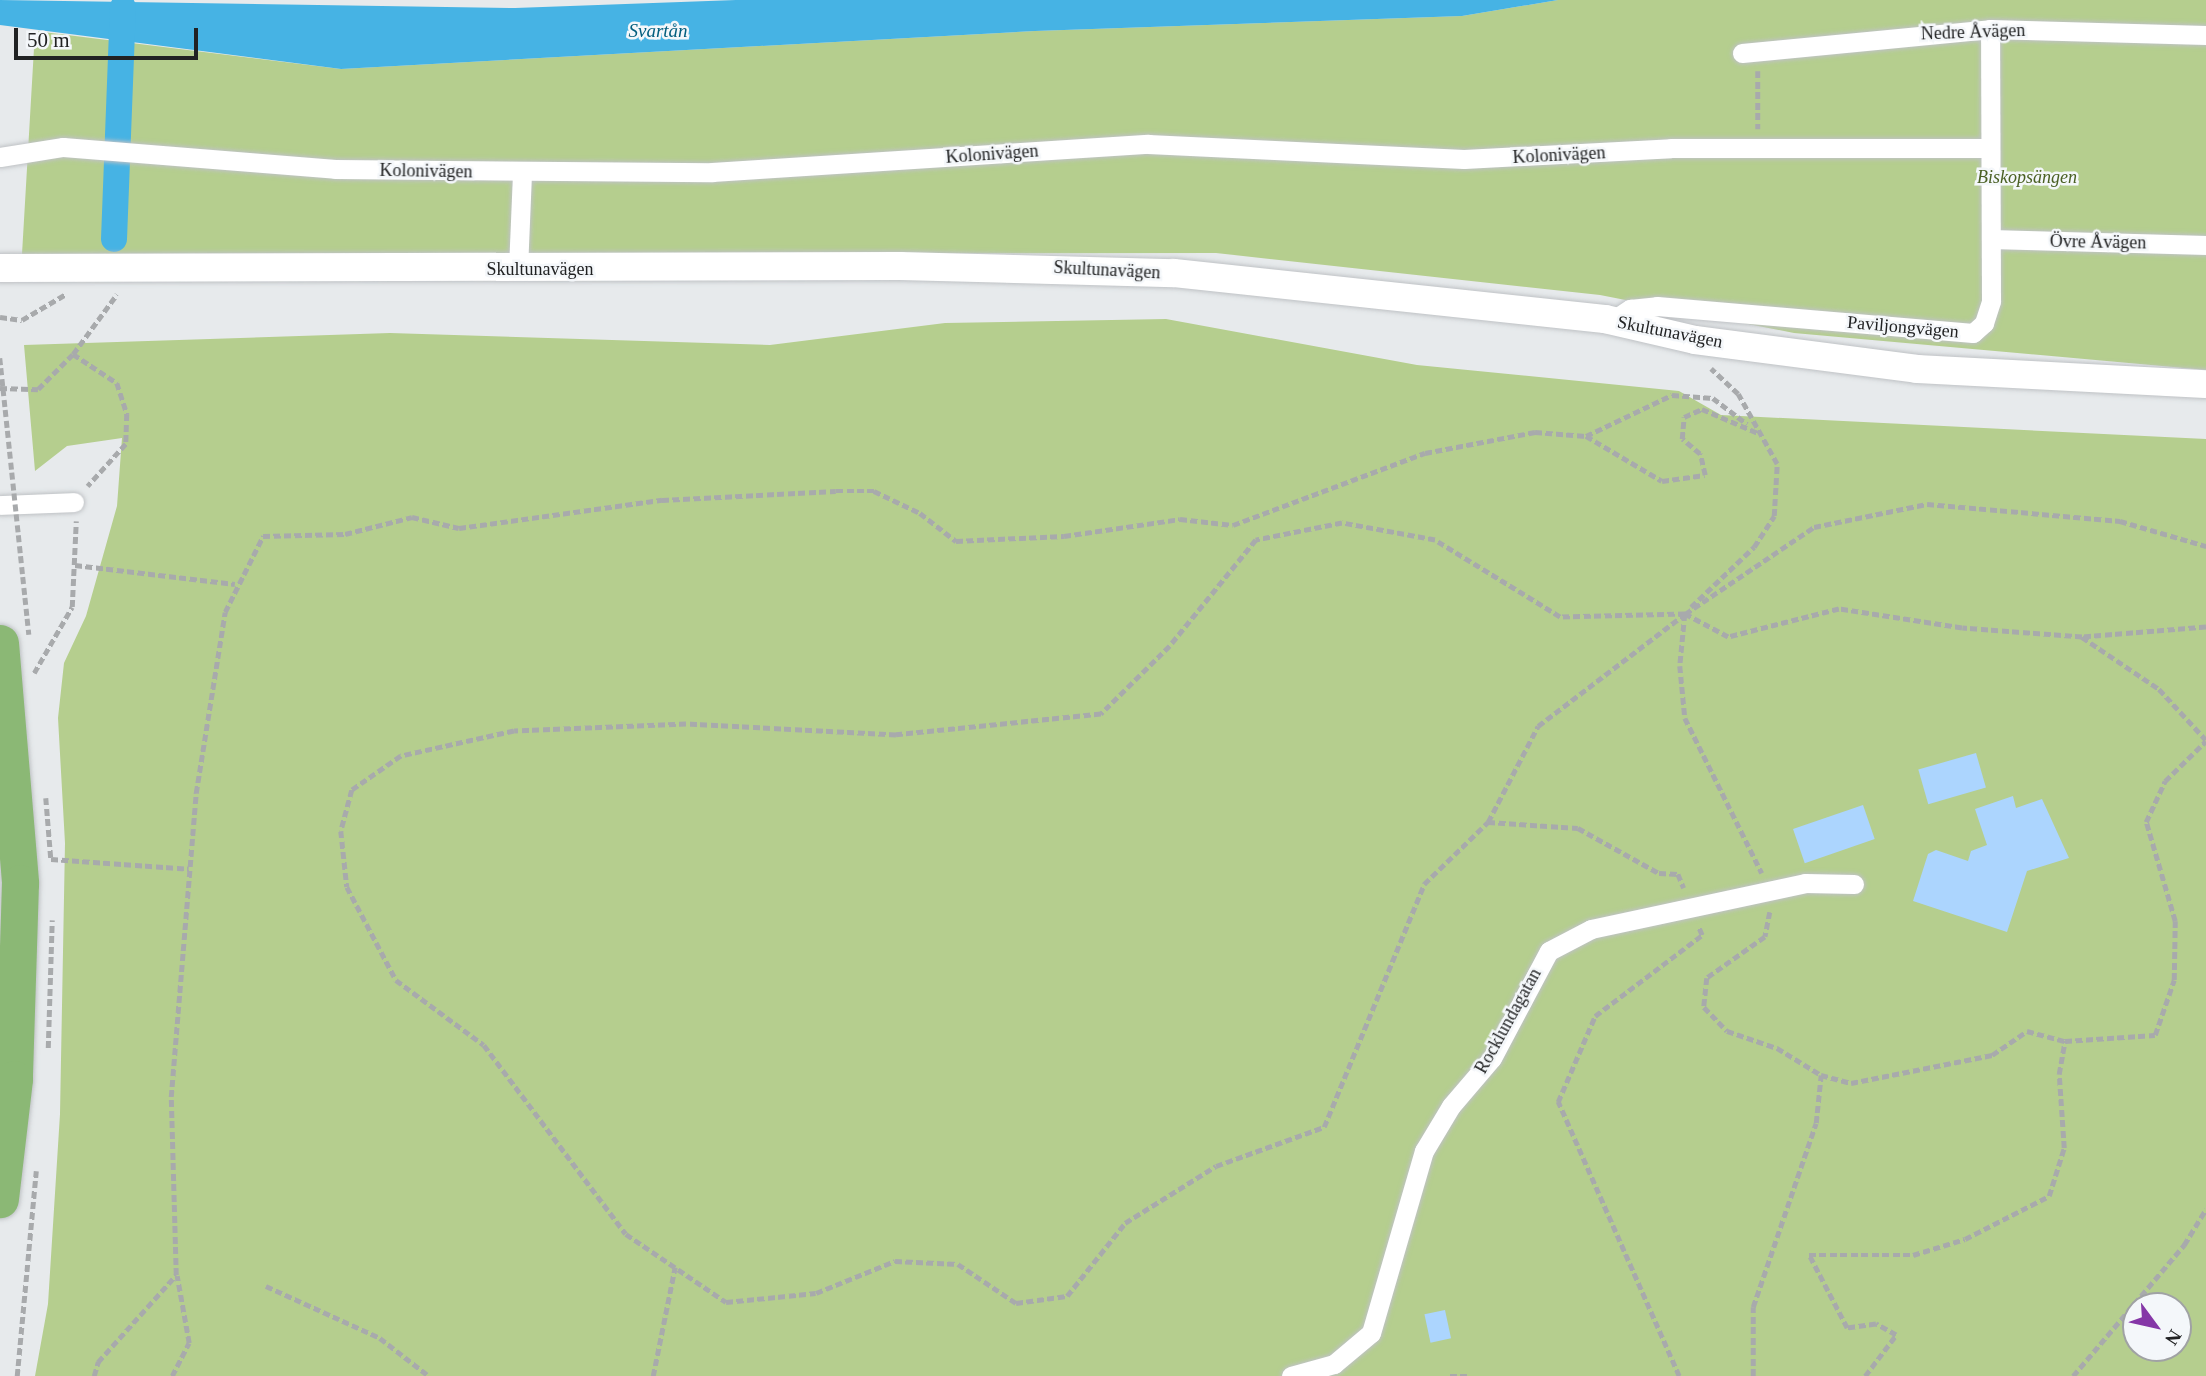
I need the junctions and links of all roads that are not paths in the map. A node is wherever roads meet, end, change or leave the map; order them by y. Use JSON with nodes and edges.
{"nodes":[{"id":1,"x":1990,"y":29,"type":"junction"},
{"id":2,"x":2206,"y":35,"type":"edge"},
{"id":3,"x":1750,"y":51,"type":"road end"},
{"id":4,"x":1987,"y":148,"type":"junction"},
{"id":5,"x":0,"y":157,"type":"edge"},
{"id":6,"x":522,"y":173,"type":"junction"},
{"id":7,"x":1991,"y":239,"type":"junction"},
{"id":8,"x":2206,"y":246,"type":"edge"},
{"id":9,"x":0,"y":268,"type":"edge"},
{"id":10,"x":518,"y":269,"type":"junction"},
{"id":11,"x":1612,"y":321,"type":"junction"},
{"id":12,"x":2206,"y":384,"type":"edge"},
{"id":13,"x":74,"y":502,"type":"road end"},
{"id":14,"x":0,"y":505,"type":"edge"},
{"id":15,"x":15,"y":638,"type":"edge"},
{"id":16,"x":1854,"y":884,"type":"dead end"},
{"id":17,"x":0,"y":1199,"type":"edge"},
{"id":18,"x":1291,"y":1376,"type":"edge"}],
"edges":[{"from":1,"to":2,"type":"street","name":"Nedre Åvägen"},
{"from":1,"to":3,"type":"street","name":"Nedre Åvägen"},
{"from":1,"to":4,"type":"street","name":"Paviljongvägen"},
{"from":4,"to":6,"type":"street","name":"Kolonivägen"},
{"from":4,"to":7,"type":"street","name":"Paviljongvägen"},
{"from":5,"to":6,"type":"street","name":"Kolonivägen"},
{"from":6,"to":10,"type":"street"},
{"from":7,"to":8,"type":"street","name":"Övre Åvägen"},
{"from":7,"to":11,"type":"street","name":"Paviljongvägen"},
{"from":9,"to":10,"type":"street","name":"Skultunavägen"},
{"from":10,"to":11,"type":"street","name":"Skultunavägen"},
{"from":11,"to":12,"type":"street","name":"Skultunavägen"},
{"from":13,"to":14,"type":"street"},
{"from":15,"to":17,"type":"highway"},
{"from":16,"to":18,"type":"street","name":"Rocklundagatan"}]}
